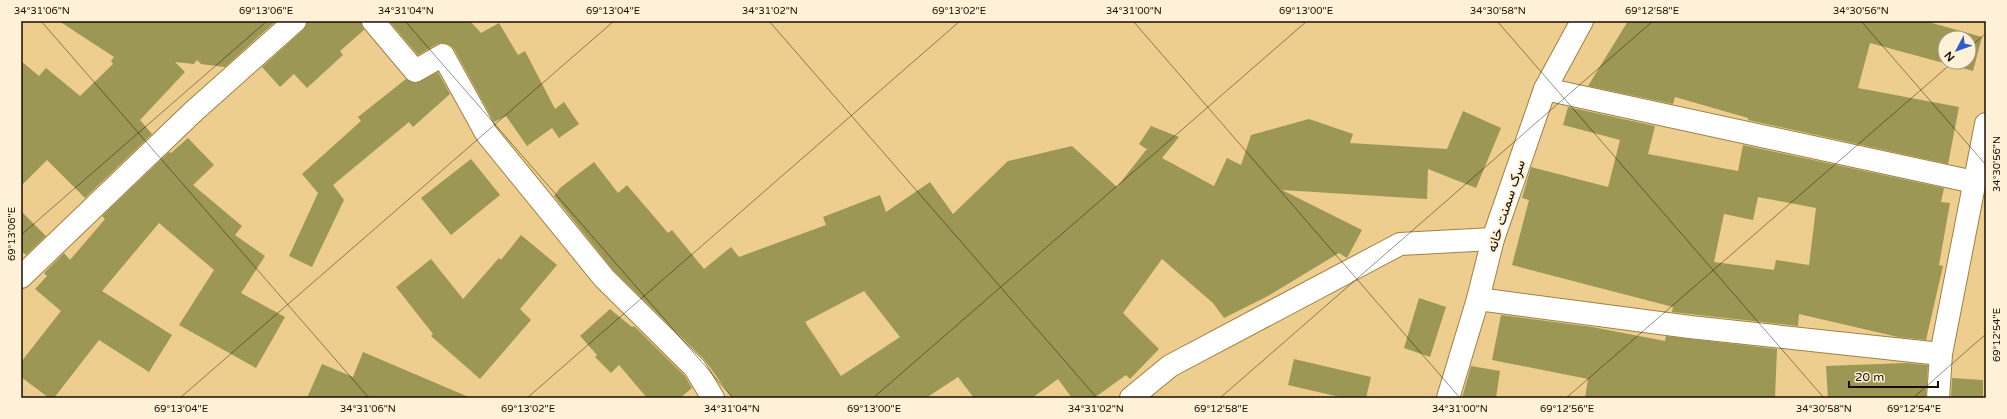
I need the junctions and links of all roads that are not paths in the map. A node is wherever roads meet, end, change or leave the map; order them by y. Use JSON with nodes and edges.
{"nodes":[{"id":1,"x":295,"y":21,"type":"edge"},
{"id":2,"x":374,"y":21,"type":"edge"},
{"id":3,"x":1582,"y":21,"type":"edge"},
{"id":4,"x":1545,"y":89,"type":"junction"},
{"id":5,"x":1986,"y":124,"type":"edge"},
{"id":6,"x":1974,"y":182,"type":"junction"},
{"id":7,"x":1493,"y":239,"type":"junction"},
{"id":8,"x":21,"y":277,"type":"edge"},
{"id":9,"x":1478,"y":299,"type":"junction"},
{"id":10,"x":1941,"y":354,"type":"junction"},
{"id":11,"x":713,"y":398,"type":"edge"},
{"id":12,"x":1131,"y":398,"type":"edge"},
{"id":13,"x":1448,"y":398,"type":"edge"},
{"id":14,"x":1938,"y":398,"type":"edge"}],
"edges":[{"from":1,"to":8,"type":"street"},
{"from":2,"to":11,"type":"street"},
{"from":3,"to":4,"type":"street","name":"سرک سمنت خانه"},
{"from":4,"to":6,"type":"street"},
{"from":4,"to":7,"type":"street","name":"سرک سمنت خانه"},
{"from":5,"to":6,"type":"street"},
{"from":6,"to":10,"type":"street"},
{"from":7,"to":9,"type":"street","name":"سرک سمنت خانه"},
{"from":7,"to":12,"type":"street"},
{"from":9,"to":10,"type":"street"},
{"from":9,"to":13,"type":"street","name":"سرک سمنت خانه"},
{"from":10,"to":14,"type":"street"}]}
